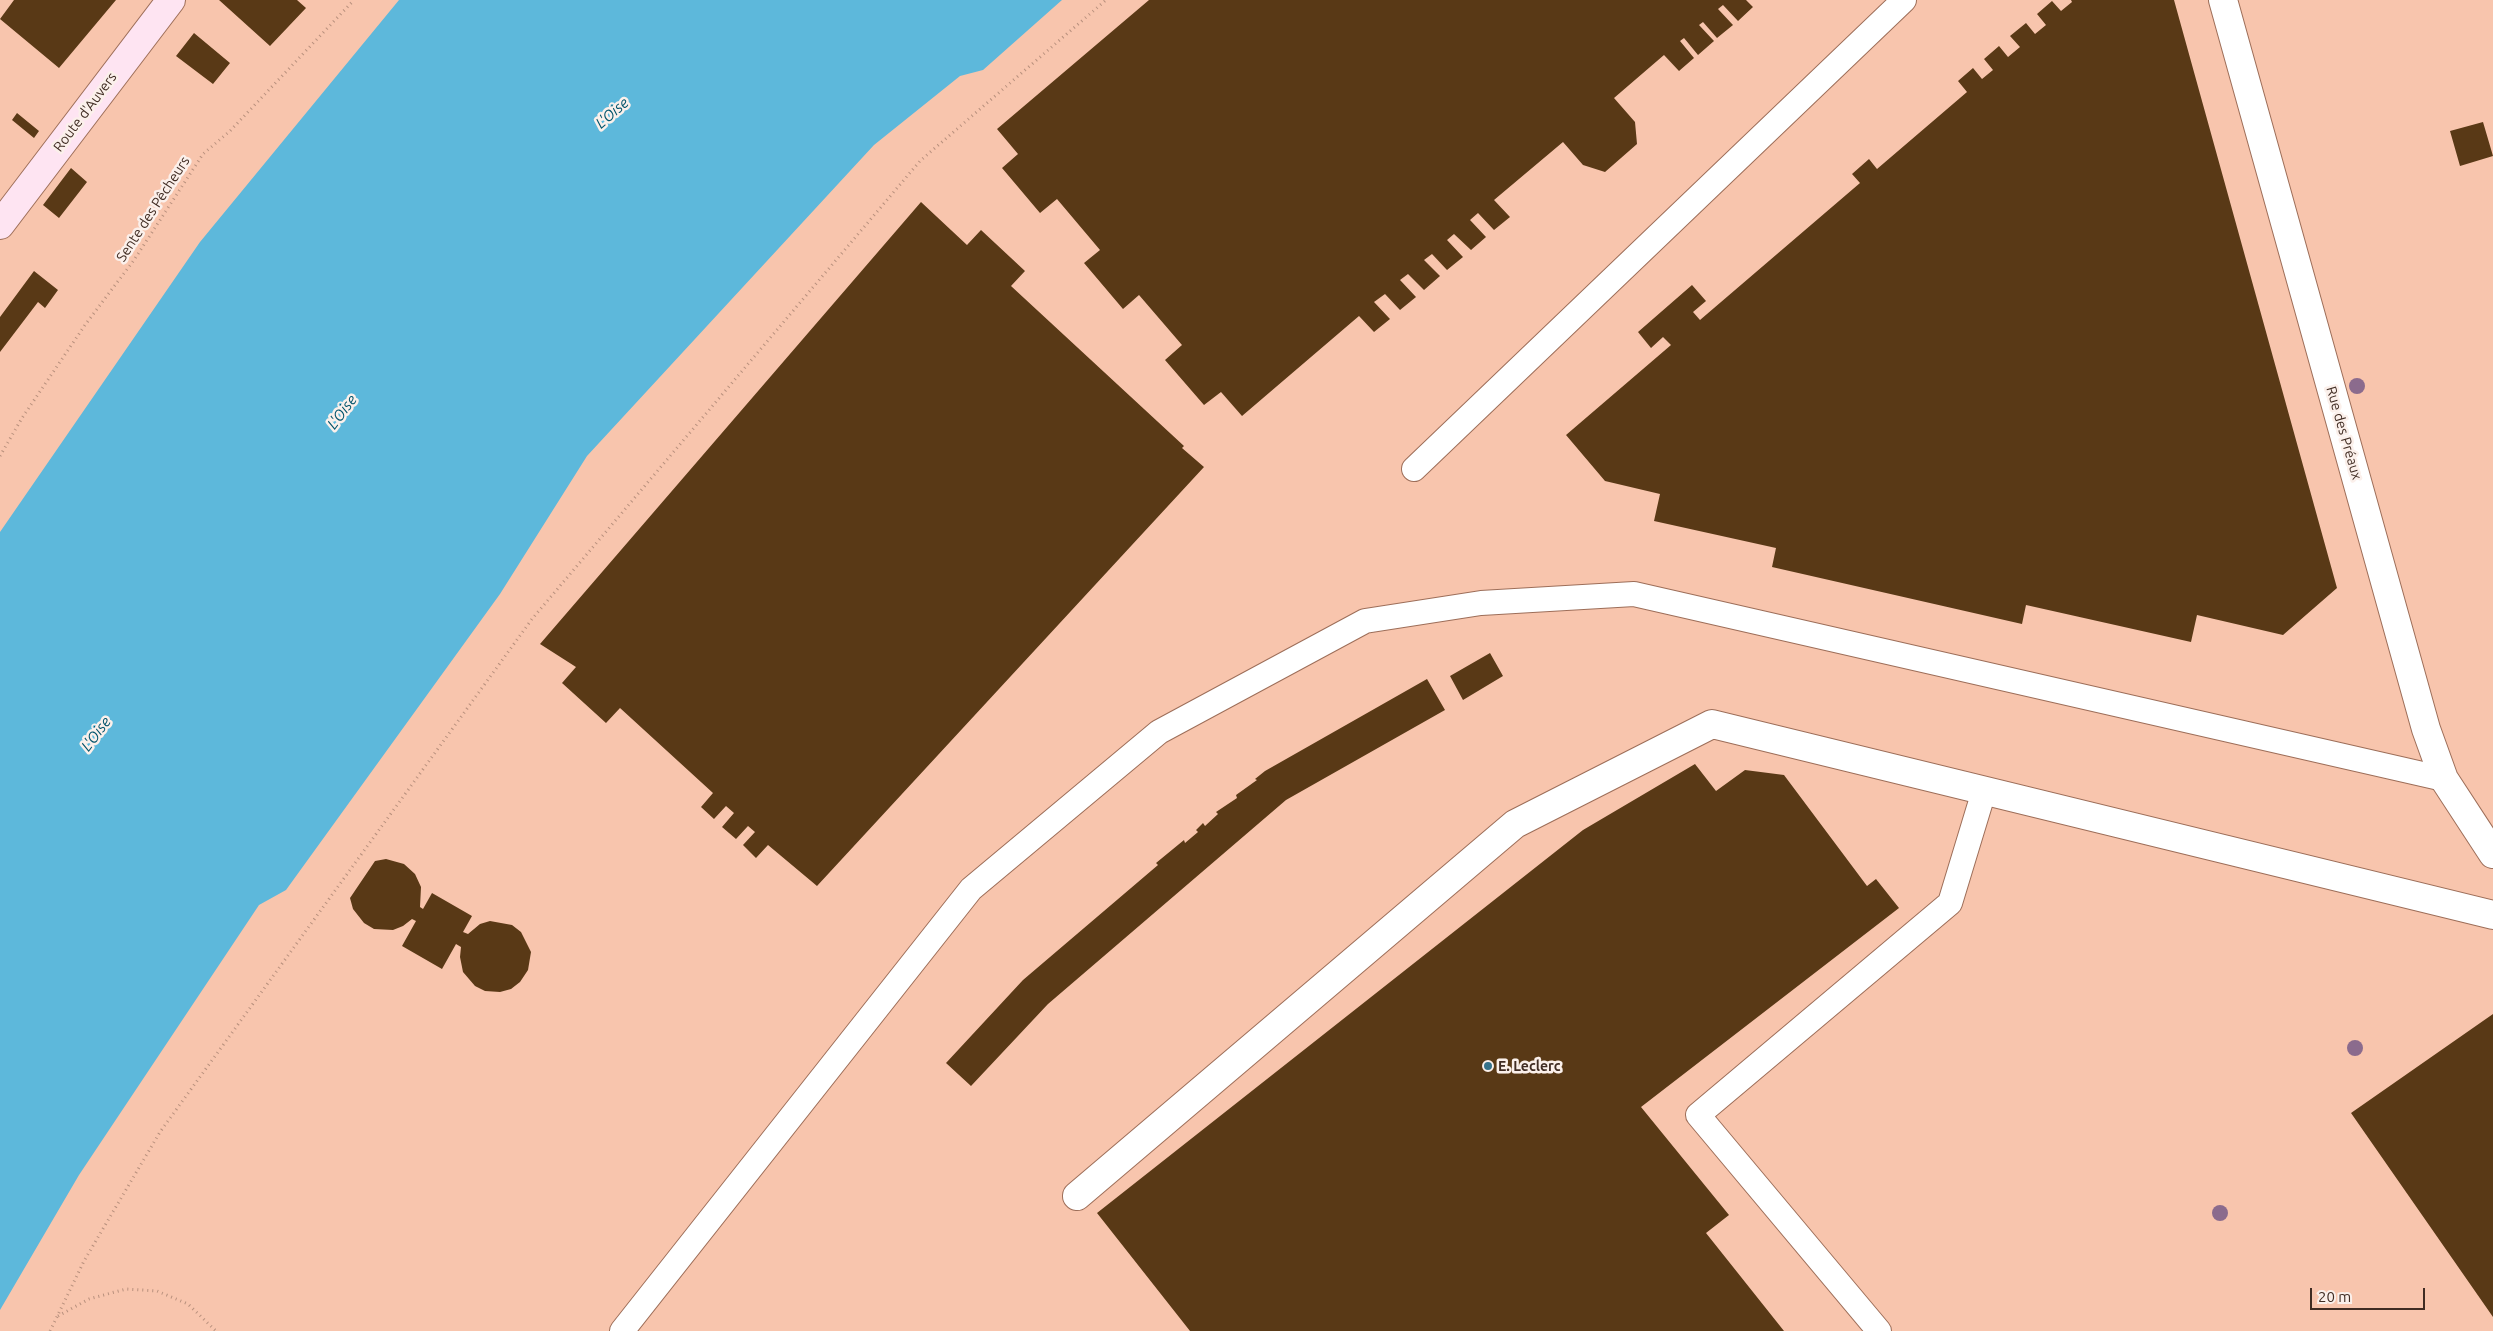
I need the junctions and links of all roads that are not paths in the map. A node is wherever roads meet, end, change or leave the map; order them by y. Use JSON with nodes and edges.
{"nodes":[{"id":1,"x":171,"y":0,"type":"edge"},
{"id":2,"x":1904,"y":0,"type":"edge"},
{"id":3,"x":2223,"y":0,"type":"edge"},
{"id":4,"x":0,"y":225,"type":"edge"},
{"id":5,"x":1414,"y":469,"type":"dead end"},
{"id":6,"x":2444,"y":779,"type":"junction"},
{"id":7,"x":1984,"y":791,"type":"junction"},
{"id":8,"x":2493,"y":854,"type":"edge"},
{"id":9,"x":2493,"y":915,"type":"edge"},
{"id":10,"x":1077,"y":1196,"type":"dead end"},
{"id":11,"x":622,"y":1331,"type":"edge"},
{"id":12,"x":1879,"y":1331,"type":"edge"}],
"edges":[{"from":1,"to":4,"type":"main road","name":"Route d'Auvers"},
{"from":2,"to":5,"type":"lane"},
{"from":3,"to":6,"type":"street","name":"Rue des Préaux"},
{"from":6,"to":8,"type":"street","name":"Rue des Préaux"},
{"from":6,"to":11,"type":"lane"},
{"from":7,"to":9,"type":"street"},
{"from":7,"to":10,"type":"street"},
{"from":7,"to":12,"type":"lane"}]}
